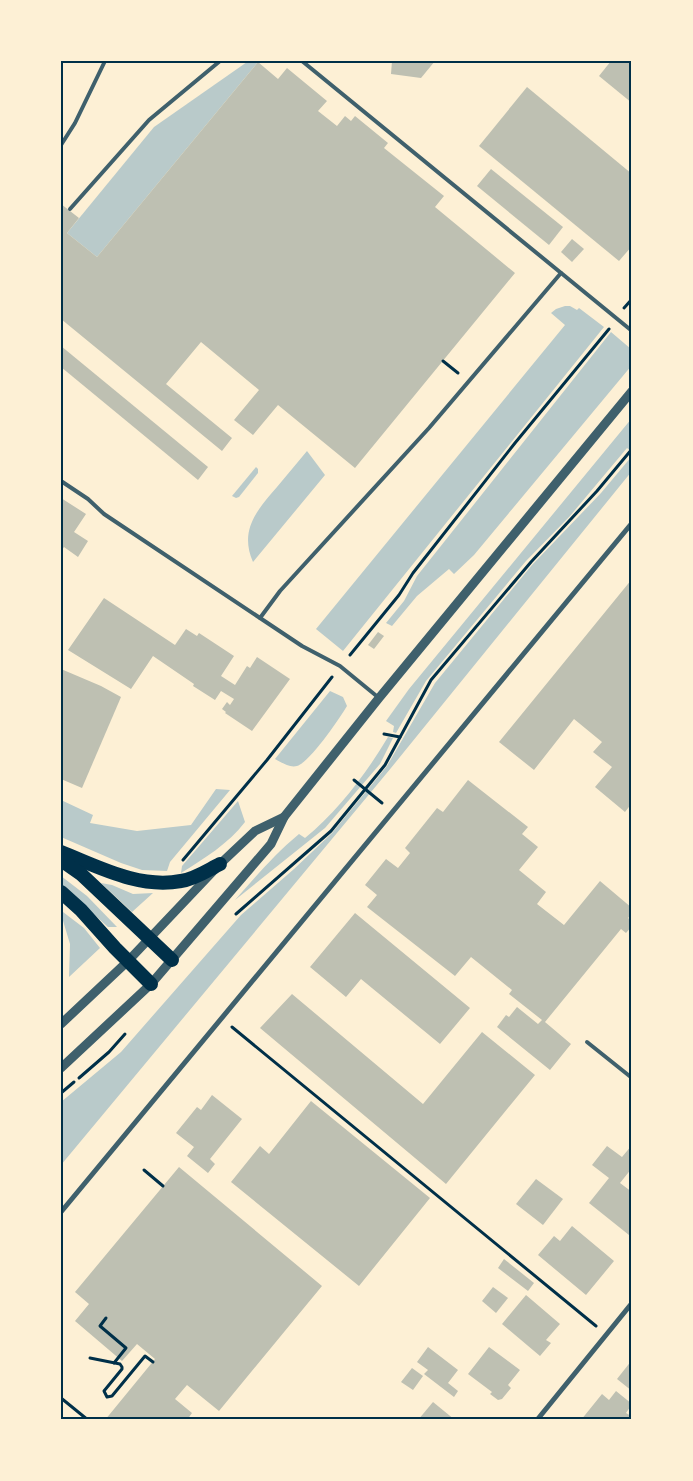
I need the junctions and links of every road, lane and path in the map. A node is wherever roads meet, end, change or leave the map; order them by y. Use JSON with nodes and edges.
{"nodes":[{"id":1,"x":105,"y":61,"type":"edge"},
{"id":2,"x":220,"y":61,"type":"edge"},
{"id":3,"x":302,"y":61,"type":"edge"},
{"id":4,"x":61,"y":145,"type":"edge"},
{"id":5,"x":70,"y":210,"type":"dead end"},
{"id":6,"x":561,"y":273,"type":"junction"},
{"id":7,"x":632,"y":299,"type":"edge"},
{"id":8,"x":616,"y":318,"type":"junction"},
{"id":9,"x":632,"y":331,"type":"edge"},
{"id":10,"x":632,"y":391,"type":"edge"},
{"id":11,"x":632,"y":449,"type":"edge"},
{"id":12,"x":61,"y":481,"type":"edge"},
{"id":13,"x":632,"y":523,"type":"edge"},
{"id":14,"x":260,"y":618,"type":"junction"},
{"id":15,"x":340,"y":666,"type":"junction"},
{"id":16,"x":379,"y":698,"type":"junction"},
{"id":17,"x":384,"y":734,"type":"dead end"},
{"id":18,"x":400,"y":738,"type":"junction"},
{"id":19,"x":354,"y":780,"type":"dead end"},
{"id":20,"x":365,"y":790,"type":"junction"},
{"id":21,"x":393,"y":811,"type":"junction"},
{"id":22,"x":284,"y":817,"type":"junction"},
{"id":23,"x":61,"y":852,"type":"edge"},
{"id":24,"x":61,"y":860,"type":"edge"},
{"id":25,"x":220,"y":864,"type":"junction"},
{"id":26,"x":172,"y":882,"type":"junction"},
{"id":27,"x":61,"y":892,"type":"edge"},
{"id":28,"x":233,"y":918,"type":"dead end"},
{"id":29,"x":149,"y":938,"type":"junction"},
{"id":30,"x":172,"y":960,"type":"junction"},
{"id":31,"x":128,"y":961,"type":"junction"},
{"id":32,"x":152,"y":984,"type":"junction"},
{"id":33,"x":222,"y":1019,"type":"junction"},
{"id":34,"x":61,"y":1024,"type":"edge"},
{"id":35,"x":129,"y":1030,"type":"dead end"},
{"id":36,"x":587,"y":1042,"type":"dead end"},
{"id":37,"x":61,"y":1068,"type":"edge"},
{"id":38,"x":632,"y":1078,"type":"edge"},
{"id":39,"x":61,"y":1093,"type":"edge"},
{"id":40,"x":144,"y":1170,"type":"dead end"},
{"id":41,"x":163,"y":1186,"type":"dead end"},
{"id":42,"x":61,"y":1212,"type":"edge"},
{"id":43,"x":632,"y":1303,"type":"edge"},
{"id":44,"x":106,"y":1318,"type":"dead end"},
{"id":45,"x":606,"y":1335,"type":"junction"},
{"id":46,"x":90,"y":1358,"type":"dead end"},
{"id":47,"x":153,"y":1362,"type":"dead end"},
{"id":48,"x":114,"y":1363,"type":"junction"},
{"id":49,"x":61,"y":1398,"type":"edge"},
{"id":50,"x":82,"y":1418,"type":"edge"},
{"id":51,"x":88,"y":1420,"type":"edge"},
{"id":52,"x":537,"y":1420,"type":"edge"}],
"edges":[{"from":1,"to":4,"type":"lane"},
{"from":2,"to":5,"type":"lane"},
{"from":3,"to":6,"type":"lane"},
{"from":6,"to":8,"type":"lane"},
{"from":6,"to":14,"type":"lane"},
{"from":7,"to":8,"type":"path"},
{"from":8,"to":9,"type":"lane"},
{"from":8,"to":15,"type":"path"},
{"from":10,"to":16,"type":"street"},
{"from":11,"to":18,"type":"path"},
{"from":12,"to":14,"type":"lane"},
{"from":13,"to":21,"type":"street"},
{"from":14,"to":15,"type":"lane"},
{"from":15,"to":16,"type":"lane"},
{"from":15,"to":26,"type":"path"},
{"from":16,"to":22,"type":"street"},
{"from":17,"to":18,"type":"path"},
{"from":18,"to":20,"type":"path"},
{"from":19,"to":20,"type":"path"},
{"from":20,"to":21,"type":"path"},
{"from":20,"to":28,"type":"path"},
{"from":21,"to":33,"type":"street"},
{"from":22,"to":25,"type":"street"},
{"from":22,"to":30,"type":"street"},
{"from":23,"to":26,"type":"highway"},
{"from":24,"to":29,"type":"highway"},
{"from":25,"to":26,"type":"highway"},
{"from":25,"to":29,"type":"street"},
{"from":27,"to":31,"type":"highway"},
{"from":29,"to":30,"type":"highway"},
{"from":29,"to":31,"type":"street"},
{"from":30,"to":32,"type":"street"},
{"from":31,"to":32,"type":"highway"},
{"from":31,"to":34,"type":"street"},
{"from":32,"to":37,"type":"street"},
{"from":33,"to":42,"type":"street"},
{"from":33,"to":45,"type":"path"},
{"from":35,"to":39,"type":"path"},
{"from":36,"to":38,"type":"lane"},
{"from":40,"to":41,"type":"path"},
{"from":43,"to":45,"type":"street"},
{"from":44,"to":48,"type":"path"},
{"from":45,"to":52,"type":"street"},
{"from":46,"to":48,"type":"path"},
{"from":47,"to":48,"type":"path"},
{"from":49,"to":50,"type":"path"},
{"from":50,"to":51,"type":"path"}]}
